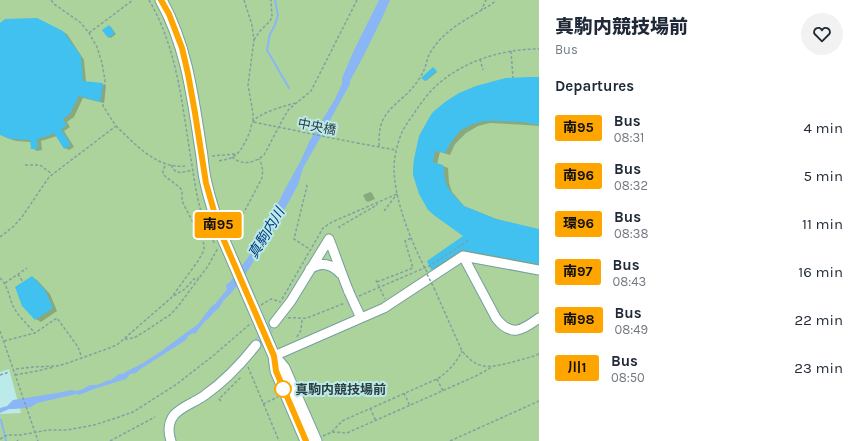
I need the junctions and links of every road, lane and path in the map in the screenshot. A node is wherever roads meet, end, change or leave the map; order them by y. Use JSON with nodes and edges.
{"nodes":[{"id":1,"x":51,"y":0,"type":"edge"},
{"id":2,"x":133,"y":0,"type":"edge"},
{"id":3,"x":149,"y":0,"type":"edge"},
{"id":4,"x":161,"y":0,"type":"edge"},
{"id":5,"x":244,"y":0,"type":"edge"},
{"id":6,"x":271,"y":0,"type":"edge"},
{"id":7,"x":357,"y":0,"type":"edge"},
{"id":8,"x":486,"y":0,"type":"edge"},
{"id":9,"x":496,"y":0,"type":"edge"},
{"id":10,"x":481,"y":11,"type":"junction"},
{"id":11,"x":89,"y":33,"type":"junction"},
{"id":12,"x":254,"y":40,"type":"junction"},
{"id":13,"x":539,"y":49,"type":"edge"},
{"id":14,"x":511,"y":51,"type":"junction"},
{"id":15,"x":480,"y":60,"type":"junction"},
{"id":16,"x":483,"y":70,"type":"dead end"},
{"id":17,"x":513,"y":78,"type":"dead end"},
{"id":18,"x":296,"y":103,"type":"junction"},
{"id":19,"x":253,"y":122,"type":"junction"},
{"id":20,"x":116,"y":126,"type":"junction"},
{"id":21,"x":379,"y":146,"type":"junction"},
{"id":22,"x":397,"y":150,"type":"junction"},
{"id":23,"x":236,"y":154,"type":"junction"},
{"id":24,"x":212,"y":156,"type":"dead end"},
{"id":25,"x":232,"y":158,"type":"junction"},
{"id":26,"x":259,"y":159,"type":"junction"},
{"id":27,"x":219,"y":161,"type":"dead end"},
{"id":28,"x":166,"y":164,"type":"junction"},
{"id":29,"x":25,"y":165,"type":"dead end"},
{"id":30,"x":170,"y":165,"type":"junction"},
{"id":31,"x":186,"y":166,"type":"dead end"},
{"id":32,"x":193,"y":170,"type":"junction"},
{"id":33,"x":52,"y":174,"type":"junction"},
{"id":34,"x":306,"y":185,"type":"dead end"},
{"id":35,"x":397,"y":194,"type":"junction"},
{"id":36,"x":376,"y":202,"type":"dead end"},
{"id":37,"x":384,"y":211,"type":"dead end"},
{"id":38,"x":340,"y":228,"type":"dead end"},
{"id":39,"x":0,"y":237,"type":"edge"},
{"id":40,"x":411,"y":238,"type":"junction"},
{"id":41,"x":469,"y":240,"type":"dead end"},
{"id":42,"x":229,"y":242,"type":"junction"},
{"id":43,"x":311,"y":250,"type":"dead end"},
{"id":44,"x":463,"y":256,"type":"junction"},
{"id":45,"x":27,"y":268,"type":"dead end"},
{"id":46,"x":424,"y":268,"type":"junction"},
{"id":47,"x":310,"y":269,"type":"junction"},
{"id":48,"x":539,"y":270,"type":"edge"},
{"id":49,"x":414,"y":272,"type":"dead end"},
{"id":50,"x":18,"y":274,"type":"junction"},
{"id":51,"x":341,"y":274,"type":"junction"},
{"id":52,"x":0,"y":278,"type":"edge"},
{"id":53,"x":199,"y":278,"type":"junction"},
{"id":54,"x":23,"y":282,"type":"dead end"},
{"id":55,"x":5,"y":283,"type":"junction"},
{"id":56,"x":171,"y":298,"type":"junction"},
{"id":57,"x":281,"y":302,"type":"dead end"},
{"id":58,"x":386,"y":302,"type":"dead end"},
{"id":59,"x":258,"y":306,"type":"junction"},
{"id":60,"x":361,"y":318,"type":"junction"},
{"id":61,"x":539,"y":318,"type":"edge"},
{"id":62,"x":302,"y":319,"type":"dead end"},
{"id":63,"x":252,"y":323,"type":"dead end"},
{"id":64,"x":274,"y":323,"type":"tunnel mouth"},
{"id":65,"x":0,"y":331,"type":"edge"},
{"id":66,"x":35,"y":333,"type":"junction"},
{"id":67,"x":124,"y":339,"type":"junction"},
{"id":68,"x":295,"y":339,"type":"dead end"},
{"id":69,"x":4,"y":341,"type":"junction"},
{"id":70,"x":256,"y":345,"type":"tunnel mouth"},
{"id":71,"x":462,"y":351,"type":"junction"},
{"id":72,"x":539,"y":354,"type":"edge"},
{"id":73,"x":274,"y":356,"type":"junction"},
{"id":74,"x":82,"y":358,"type":"junction"},
{"id":75,"x":57,"y":366,"type":"junction"},
{"id":76,"x":492,"y":367,"type":"junction"},
{"id":77,"x":248,"y":368,"type":"dead end"},
{"id":78,"x":16,"y":369,"type":"dead end"},
{"id":79,"x":9,"y":372,"type":"dead end"},
{"id":80,"x":0,"y":375,"type":"edge"},
{"id":81,"x":15,"y":375,"type":"junction"},
{"id":82,"x":240,"y":378,"type":"dead end"},
{"id":83,"x":437,"y":379,"type":"junction"},
{"id":84,"x":443,"y":391,"type":"junction"},
{"id":85,"x":404,"y":394,"type":"junction"},
{"id":86,"x":277,"y":398,"type":"dead end"},
{"id":87,"x":221,"y":401,"type":"dead end"},
{"id":88,"x":539,"y":401,"type":"edge"},
{"id":89,"x":263,"y":404,"type":"junction"},
{"id":90,"x":410,"y":406,"type":"junction"},
{"id":91,"x":370,"y":408,"type":"junction"},
{"id":92,"x":155,"y":417,"type":"dead end"},
{"id":93,"x":376,"y":421,"type":"junction"},
{"id":94,"x":34,"y":432,"type":"junction"},
{"id":95,"x":332,"y":432,"type":"junction"},
{"id":96,"x":0,"y":438,"type":"edge"},
{"id":97,"x":318,"y":439,"type":"edge"},
{"id":98,"x":38,"y":441,"type":"edge"},
{"id":99,"x":110,"y":441,"type":"edge"},
{"id":100,"x":171,"y":441,"type":"edge"},
{"id":101,"x":279,"y":441,"type":"edge"},
{"id":102,"x":306,"y":441,"type":"edge"},
{"id":103,"x":450,"y":441,"type":"edge"}],
"edges":[{"from":1,"to":11,"type":"path"},
{"from":2,"to":11,"type":"path"},
{"from":3,"to":32,"type":"path"},
{"from":4,"to":42,"type":"main road"},
{"from":5,"to":12,"type":"path"},
{"from":6,"to":12,"type":"path"},
{"from":7,"to":18,"type":"path"},
{"from":8,"to":10,"type":"path"},
{"from":9,"to":10,"type":"path"},
{"from":10,"to":21,"type":"path"},
{"from":11,"to":20,"type":"path"},
{"from":12,"to":19,"type":"path"},
{"from":13,"to":14,"type":"path"},
{"from":14,"to":15,"type":"path"},
{"from":14,"to":17,"type":"path"},
{"from":15,"to":16,"type":"path"},
{"from":15,"to":22,"type":"path"},
{"from":18,"to":19,"type":"path"},
{"from":18,"to":26,"type":"path"},
{"from":19,"to":21,"type":"path","name":"中央橋","bridge":true},
{"from":19,"to":23,"type":"path"},
{"from":20,"to":28,"type":"path"},
{"from":20,"to":33,"type":"path"},
{"from":21,"to":22,"type":"path","name":"中央橋"},
{"from":22,"to":35,"type":"path"},
{"from":23,"to":24,"type":"path"},
{"from":23,"to":25,"type":"path"},
{"from":25,"to":26,"type":"path"},
{"from":25,"to":27,"type":"path"},
{"from":26,"to":42,"type":"path"},
{"from":28,"to":30,"type":"path"},
{"from":28,"to":56,"type":"path"},
{"from":29,"to":33,"type":"path"},
{"from":30,"to":31,"type":"path"},
{"from":30,"to":32,"type":"path"},
{"from":32,"to":53,"type":"path"},
{"from":33,"to":39,"type":"path"},
{"from":34,"to":43,"type":"path"},
{"from":35,"to":37,"type":"path"},
{"from":35,"to":40,"type":"path"},
{"from":36,"to":38,"type":"path"},
{"from":40,"to":46,"type":"path"},
{"from":40,"to":58,"type":"path"},
{"from":41,"to":46,"type":"path"},
{"from":42,"to":59,"type":"main road"},
{"from":44,"to":48,"type":"lane"},
{"from":44,"to":60,"type":"lane"},
{"from":44,"to":61,"type":"lane"},
{"from":45,"to":50,"type":"path"},
{"from":46,"to":49,"type":"path"},
{"from":46,"to":71,"type":"path","bridge":true},
{"from":47,"to":51,"type":"lane"},
{"from":47,"to":51,"type":"lane"},
{"from":47,"to":64,"type":"lane"},
{"from":50,"to":54,"type":"path"},
{"from":50,"to":55,"type":"path"},
{"from":51,"to":60,"type":"lane","bridge":true},
{"from":52,"to":55,"type":"path"},
{"from":53,"to":56,"type":"path"},
{"from":53,"to":67,"type":"path"},
{"from":55,"to":66,"type":"path"},
{"from":56,"to":67,"type":"path"},
{"from":57,"to":59,"type":"path"},
{"from":59,"to":73,"type":"main road"},
{"from":60,"to":73,"type":"lane"},
{"from":62,"to":68,"type":"path"},
{"from":63,"to":94,"type":"path"},
{"from":65,"to":69,"type":"path"},
{"from":66,"to":69,"type":"path"},
{"from":66,"to":74,"type":"path"},
{"from":67,"to":74,"type":"path"},
{"from":69,"to":81,"type":"path"},
{"from":70,"to":100,"type":"lane"},
{"from":71,"to":76,"type":"path"},
{"from":71,"to":83,"type":"path"},
{"from":72,"to":76,"type":"path"},
{"from":73,"to":97,"type":"main road"},
{"from":73,"to":102,"type":"main road"},
{"from":74,"to":75,"type":"path"},
{"from":75,"to":78,"type":"path"},
{"from":75,"to":81,"type":"path"},
{"from":76,"to":84,"type":"path"},
{"from":77,"to":89,"type":"path"},
{"from":79,"to":80,"type":"path"},
{"from":81,"to":94,"type":"path"},
{"from":82,"to":87,"type":"path"},
{"from":83,"to":84,"type":"path"},
{"from":83,"to":85,"type":"path"},
{"from":84,"to":90,"type":"path"},
{"from":85,"to":90,"type":"path"},
{"from":85,"to":91,"type":"path"},
{"from":86,"to":89,"type":"path"},
{"from":88,"to":103,"type":"path"},
{"from":89,"to":101,"type":"path"},
{"from":90,"to":93,"type":"path"},
{"from":91,"to":93,"type":"path"},
{"from":91,"to":95,"type":"path"},
{"from":92,"to":99,"type":"path"},
{"from":93,"to":95,"type":"path"},
{"from":94,"to":96,"type":"path"},
{"from":94,"to":98,"type":"path"},
{"from":95,"to":97,"type":"path"}]}
